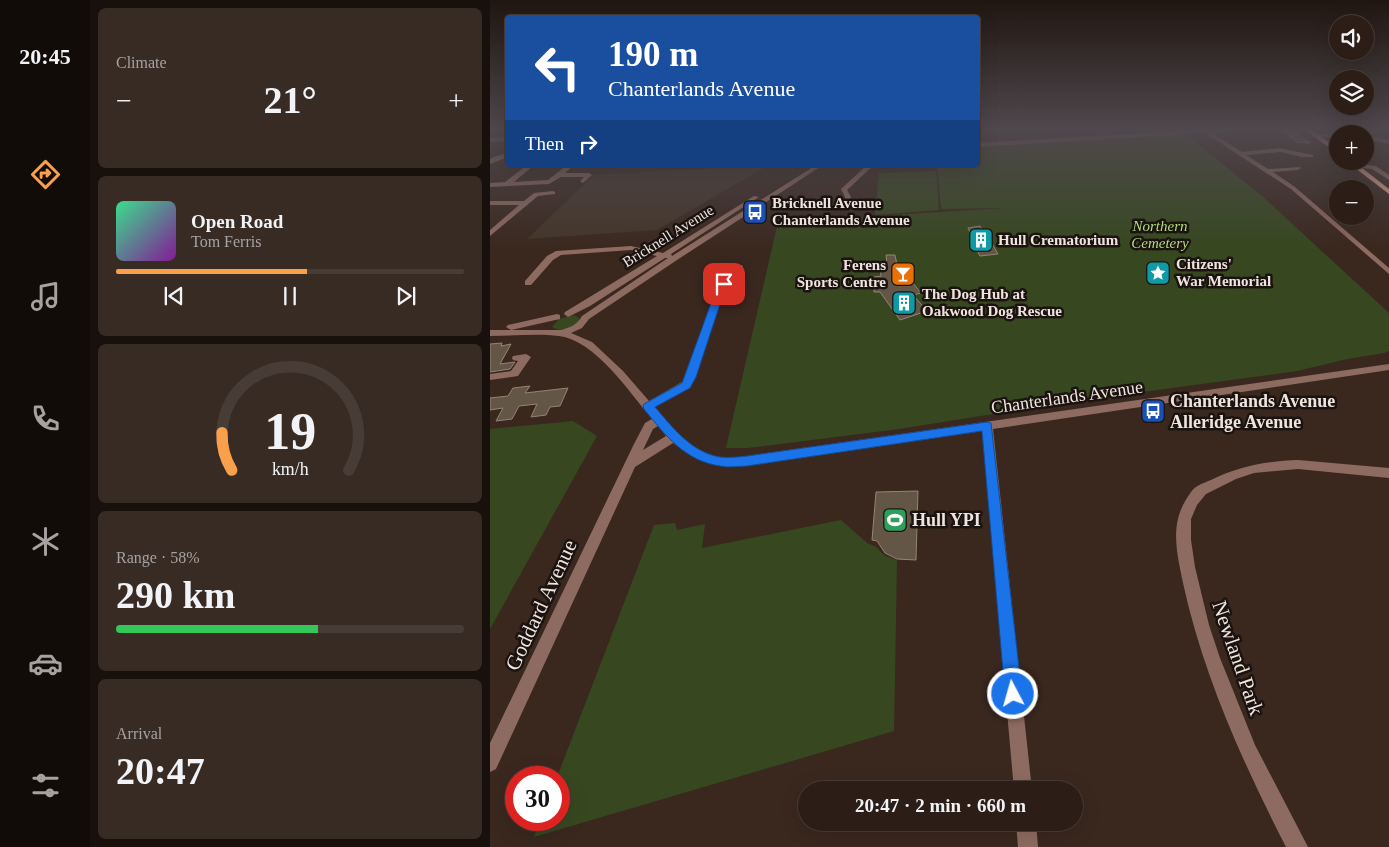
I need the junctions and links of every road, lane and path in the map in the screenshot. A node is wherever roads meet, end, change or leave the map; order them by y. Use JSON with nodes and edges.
{"nodes":[{"id":1,"x":525,"y":170,"type":"edge"},
{"id":2,"x":566,"y":170,"type":"edge"},
{"id":3,"x":800,"y":170,"type":"edge"},
{"id":4,"x":812,"y":170,"type":"edge"},
{"id":5,"x":866,"y":170,"type":"edge"},
{"id":6,"x":1283,"y":170,"type":"edge"},
{"id":7,"x":1361,"y":170,"type":"edge"},
{"id":8,"x":1377,"y":170,"type":"edge"},
{"id":9,"x":1268,"y":171,"type":"joint"},
{"id":10,"x":560,"y":175,"type":"junction"},
{"id":11,"x":1389,"y":178,"type":"edge"},
{"id":12,"x":583,"y":181,"type":"dead end"},
{"id":13,"x":1389,"y":184,"type":"edge"},
{"id":14,"x":490,"y":185,"type":"edge"},
{"id":15,"x":506,"y":185,"type":"junction"},
{"id":16,"x":1380,"y":185,"type":"junction"},
{"id":17,"x":844,"y":191,"type":"junction"},
{"id":18,"x":836,"y":192,"type":"dead end"},
{"id":19,"x":1389,"y":192,"type":"edge"},
{"id":20,"x":553,"y":193,"type":"dead end"},
{"id":21,"x":752,"y":199,"type":"junction"},
{"id":22,"x":762,"y":202,"type":"junction"},
{"id":23,"x":490,"y":203,"type":"edge"},
{"id":24,"x":523,"y":203,"type":"junction"},
{"id":25,"x":840,"y":205,"type":"junction"},
{"id":26,"x":848,"y":208,"type":"dead end"},
{"id":27,"x":819,"y":209,"type":"dead end"},
{"id":28,"x":492,"y":230,"type":"edge"},
{"id":29,"x":663,"y":255,"type":"junction"},
{"id":30,"x":674,"y":258,"type":"junction"},
{"id":31,"x":739,"y":267,"type":"dead end"},
{"id":32,"x":1389,"y":272,"type":"edge"},
{"id":33,"x":528,"y":283,"type":"dead end"},
{"id":34,"x":568,"y":314,"type":"junction"},
{"id":35,"x":557,"y":318,"type":"junction"},
{"id":36,"x":583,"y":322,"type":"junction"},
{"id":37,"x":490,"y":332,"type":"edge"},
{"id":38,"x":550,"y":332,"type":"junction"},
{"id":39,"x":562,"y":333,"type":"junction"},
{"id":40,"x":589,"y":344,"type":"junction"},
{"id":41,"x":517,"y":358,"type":"dead end"},
{"id":42,"x":1389,"y":367,"type":"edge"},
{"id":43,"x":490,"y":377,"type":"edge"},
{"id":44,"x":648,"y":406,"type":"junction"},
{"id":45,"x":660,"y":420,"type":"junction"},
{"id":46,"x":987,"y":426,"type":"junction"},
{"id":47,"x":674,"y":437,"type":"junction"},
{"id":48,"x":630,"y":465,"type":"junction"},
{"id":49,"x":1389,"y":473,"type":"edge"},
{"id":50,"x":490,"y":763,"type":"edge"},
{"id":51,"x":1022,"y":781,"type":"edge"},
{"id":52,"x":1027,"y":831,"type":"edge"},
{"id":53,"x":1028,"y":847,"type":"edge"},
{"id":54,"x":1298,"y":847,"type":"edge"}],
"edges":[{"from":1,"to":15,"type":"street"},
{"from":2,"to":10,"type":"street"},
{"from":3,"to":21,"type":"street","name":"Bricknell Avenue"},
{"from":4,"to":22,"type":"street","name":"Bricknell Avenue"},
{"from":5,"to":17,"type":"street"},
{"from":6,"to":9,"type":"street"},
{"from":7,"to":16,"type":"main road"},
{"from":8,"to":11,"type":"street"},
{"from":9,"to":32,"type":"street"},
{"from":10,"to":12,"type":"street"},
{"from":10,"to":15,"type":"street"},
{"from":13,"to":16,"type":"street"},
{"from":14,"to":15,"type":"street"},
{"from":16,"to":19,"type":"main road"},
{"from":17,"to":18,"type":"street"},
{"from":17,"to":25,"type":"street"},
{"from":20,"to":24,"type":"street"},
{"from":21,"to":22,"type":"street"},
{"from":21,"to":29,"type":"street","name":"Bricknell Avenue"},
{"from":22,"to":30,"type":"street","name":"Bricknell Avenue"},
{"from":23,"to":24,"type":"street"},
{"from":24,"to":28,"type":"street"},
{"from":25,"to":26,"type":"street"},
{"from":25,"to":27,"type":"street"},
{"from":29,"to":30,"type":"street"},
{"from":29,"to":33,"type":"street"},
{"from":29,"to":34,"type":"street","name":"Bricknell Avenue"},
{"from":30,"to":36,"type":"street","name":"Bricknell Avenue"},
{"from":31,"to":44,"type":"street"},
{"from":34,"to":35,"type":"street","name":"Bricknell Avenue"},
{"from":34,"to":36,"type":"street"},
{"from":35,"to":37,"type":"street"},
{"from":35,"to":38,"type":"street"},
{"from":36,"to":39,"type":"street","name":"Bricknell Avenue"},
{"from":36,"to":40,"type":"street","name":"Chanterlands Avenue"},
{"from":37,"to":38,"type":"street"},
{"from":38,"to":39,"type":"street"},
{"from":39,"to":40,"type":"street","name":"Chanterlands Avenue"},
{"from":40,"to":44,"type":"street","name":"Chanterlands Avenue"},
{"from":41,"to":43,"type":"street"},
{"from":42,"to":46,"type":"street","name":"Chanterlands Avenue"},
{"from":44,"to":45,"type":"street","name":"Chanterlands Avenue"},
{"from":45,"to":47,"type":"street","name":"Chanterlands Avenue"},
{"from":45,"to":48,"type":"street","name":"Goddard Avenue"},
{"from":46,"to":47,"type":"street","name":"Chanterlands Avenue"},
{"from":46,"to":51,"type":"street"},
{"from":47,"to":48,"type":"street"},
{"from":48,"to":50,"type":"street","name":"Goddard Avenue"},
{"from":49,"to":54,"type":"street","name":"Newland Park"},
{"from":52,"to":53,"type":"street"}]}
